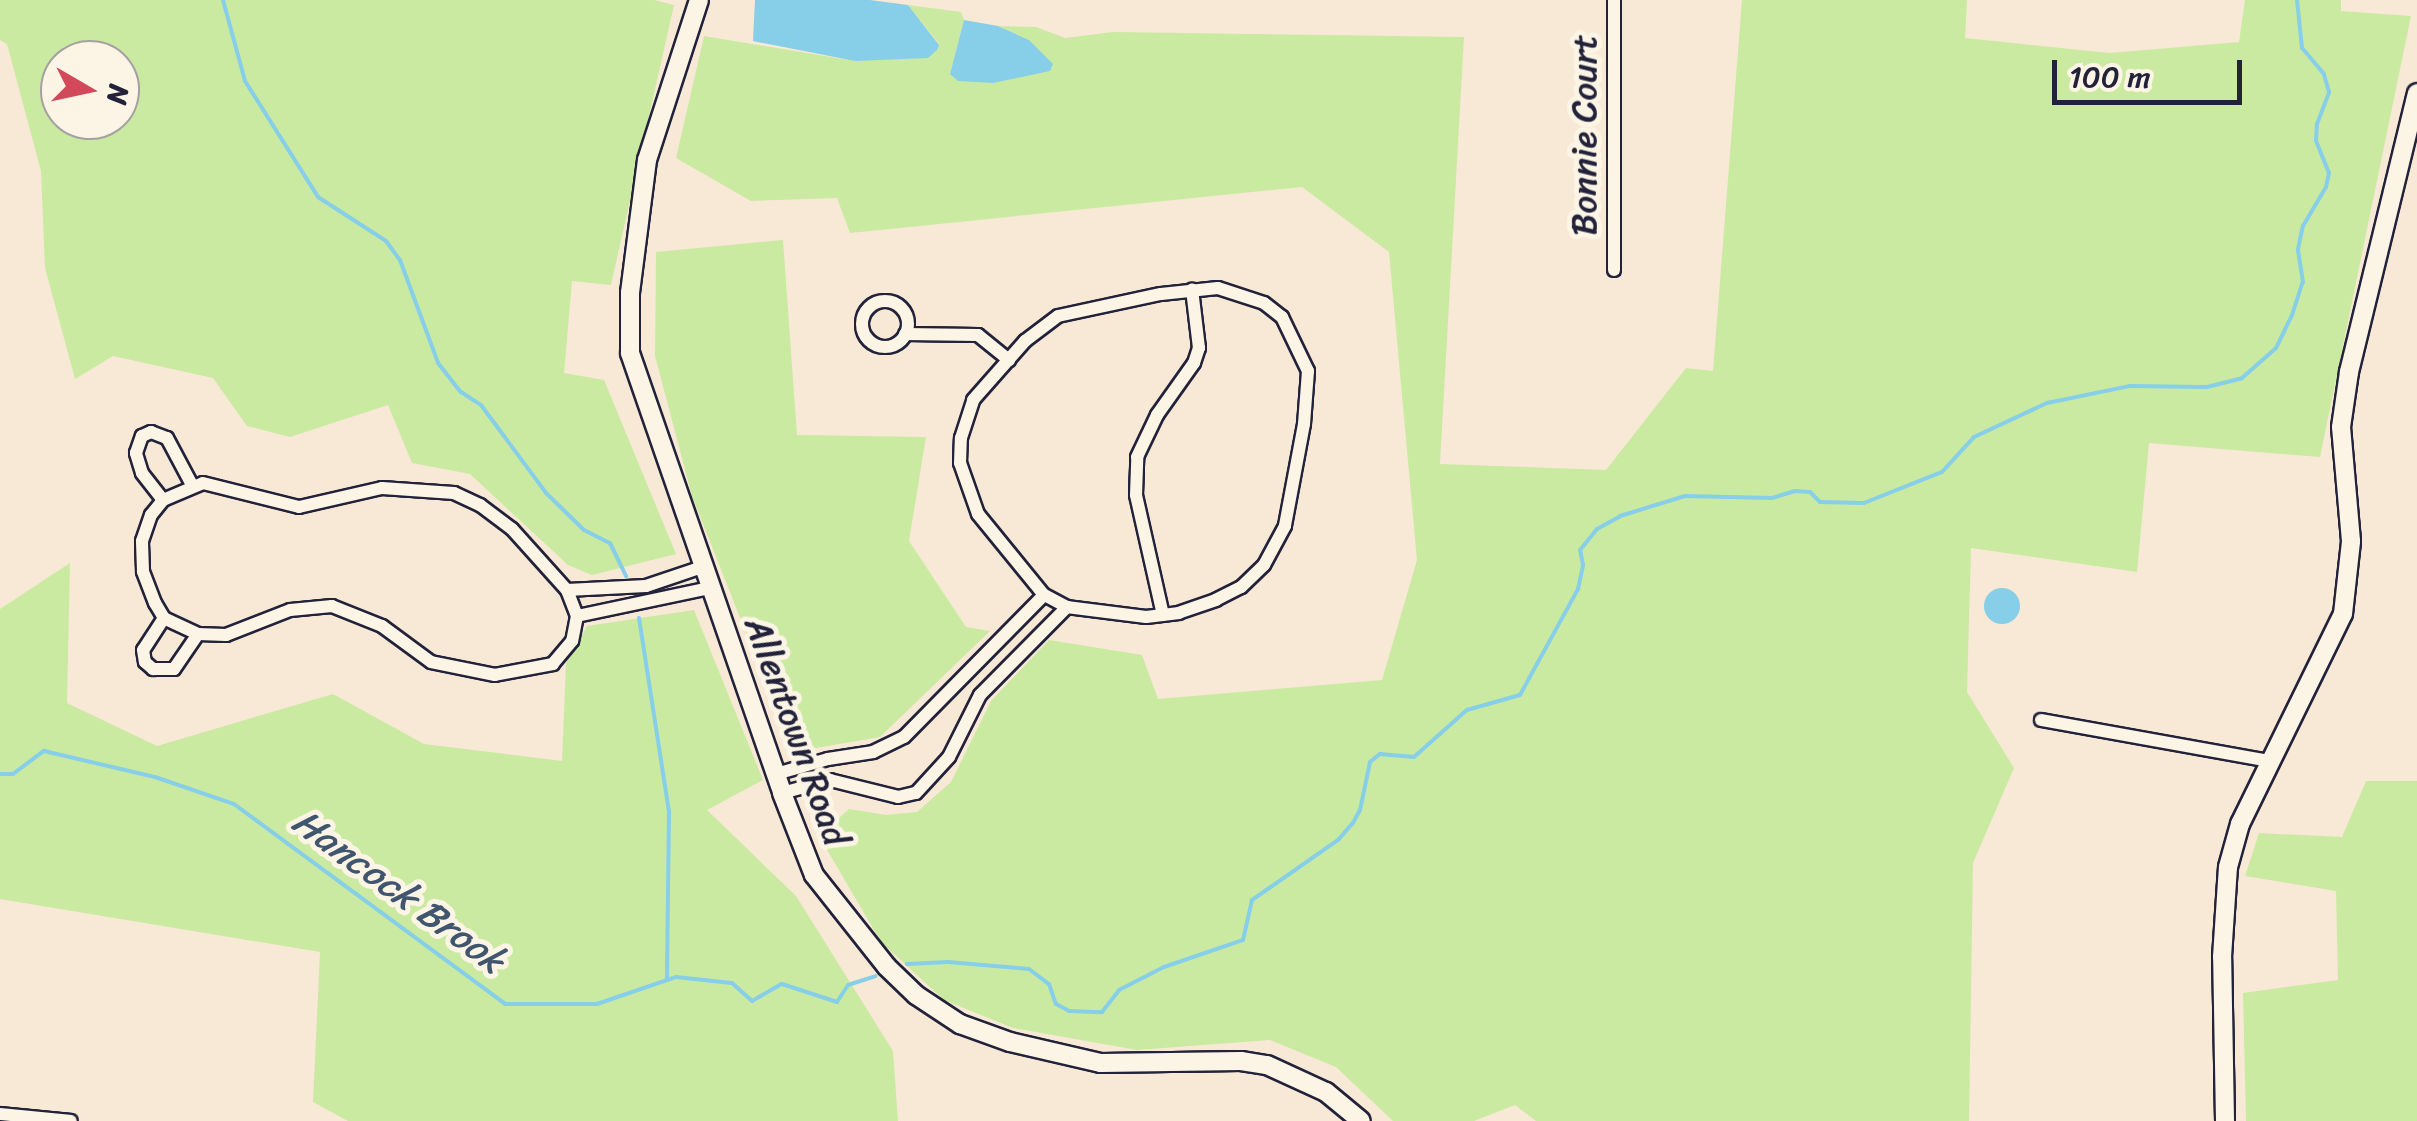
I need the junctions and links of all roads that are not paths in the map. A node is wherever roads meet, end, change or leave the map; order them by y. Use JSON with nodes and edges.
{"nodes":[{"id":1,"x":699,"y":0,"type":"edge"},
{"id":2,"x":1614,"y":0,"type":"edge"},
{"id":3,"x":2417,"y":93,"type":"edge"},
{"id":4,"x":1614,"y":270,"type":"dead end"},
{"id":5,"x":1192,"y":289,"type":"junction"},
{"id":6,"x":905,"y":334,"type":"dead end"},
{"id":7,"x":1009,"y":360,"type":"junction"},
{"id":8,"x":192,"y":485,"type":"junction"},
{"id":9,"x":163,"y":500,"type":"junction"},
{"id":10,"x":702,"y":566,"type":"junction"},
{"id":11,"x":710,"y":588,"type":"junction"},
{"id":12,"x":567,"y":590,"type":"junction"},
{"id":13,"x":1044,"y":595,"type":"junction"},
{"id":14,"x":1067,"y":607,"type":"junction"},
{"id":15,"x":1163,"y":614,"type":"junction"},
{"id":16,"x":576,"y":616,"type":"junction"},
{"id":17,"x":164,"y":618,"type":"junction"},
{"id":18,"x":198,"y":634,"type":"junction"},
{"id":19,"x":2042,"y":720,"type":"dead end"},
{"id":20,"x":2268,"y":761,"type":"junction"},
{"id":21,"x":776,"y":774,"type":"junction"},
{"id":22,"x":782,"y":793,"type":"junction"},
{"id":23,"x":0,"y":1114,"type":"edge"},
{"id":24,"x":70,"y":1121,"type":"edge"},
{"id":25,"x":1361,"y":1121,"type":"edge"},
{"id":26,"x":2225,"y":1121,"type":"edge"}],
"edges":[{"from":1,"to":10,"type":"street","name":"Allentown Road"},
{"from":2,"to":4,"type":"street","name":"Bonnie Court"},
{"from":3,"to":20,"type":"street"},
{"from":5,"to":7,"type":"street"},
{"from":5,"to":15,"type":"street"},
{"from":5,"to":15,"type":"street"},
{"from":6,"to":7,"type":"street"},
{"from":7,"to":13,"type":"street"},
{"from":8,"to":9,"type":"street"},
{"from":8,"to":9,"type":"street"},
{"from":8,"to":12,"type":"street"},
{"from":9,"to":17,"type":"street"},
{"from":10,"to":11,"type":"street","name":"Allentown Road"},
{"from":10,"to":12,"type":"street"},
{"from":11,"to":16,"type":"street"},
{"from":11,"to":21,"type":"street","name":"Allentown Road"},
{"from":12,"to":16,"type":"street"},
{"from":13,"to":14,"type":"street"},
{"from":13,"to":21,"type":"street"},
{"from":14,"to":15,"type":"street"},
{"from":14,"to":22,"type":"street"},
{"from":16,"to":18,"type":"street"},
{"from":17,"to":18,"type":"street"},
{"from":17,"to":18,"type":"street"},
{"from":19,"to":20,"type":"street"},
{"from":20,"to":26,"type":"street"},
{"from":21,"to":22,"type":"street","name":"Allentown Road"},
{"from":22,"to":25,"type":"street","name":"Allentown Road"},
{"from":23,"to":24,"type":"street"}]}
